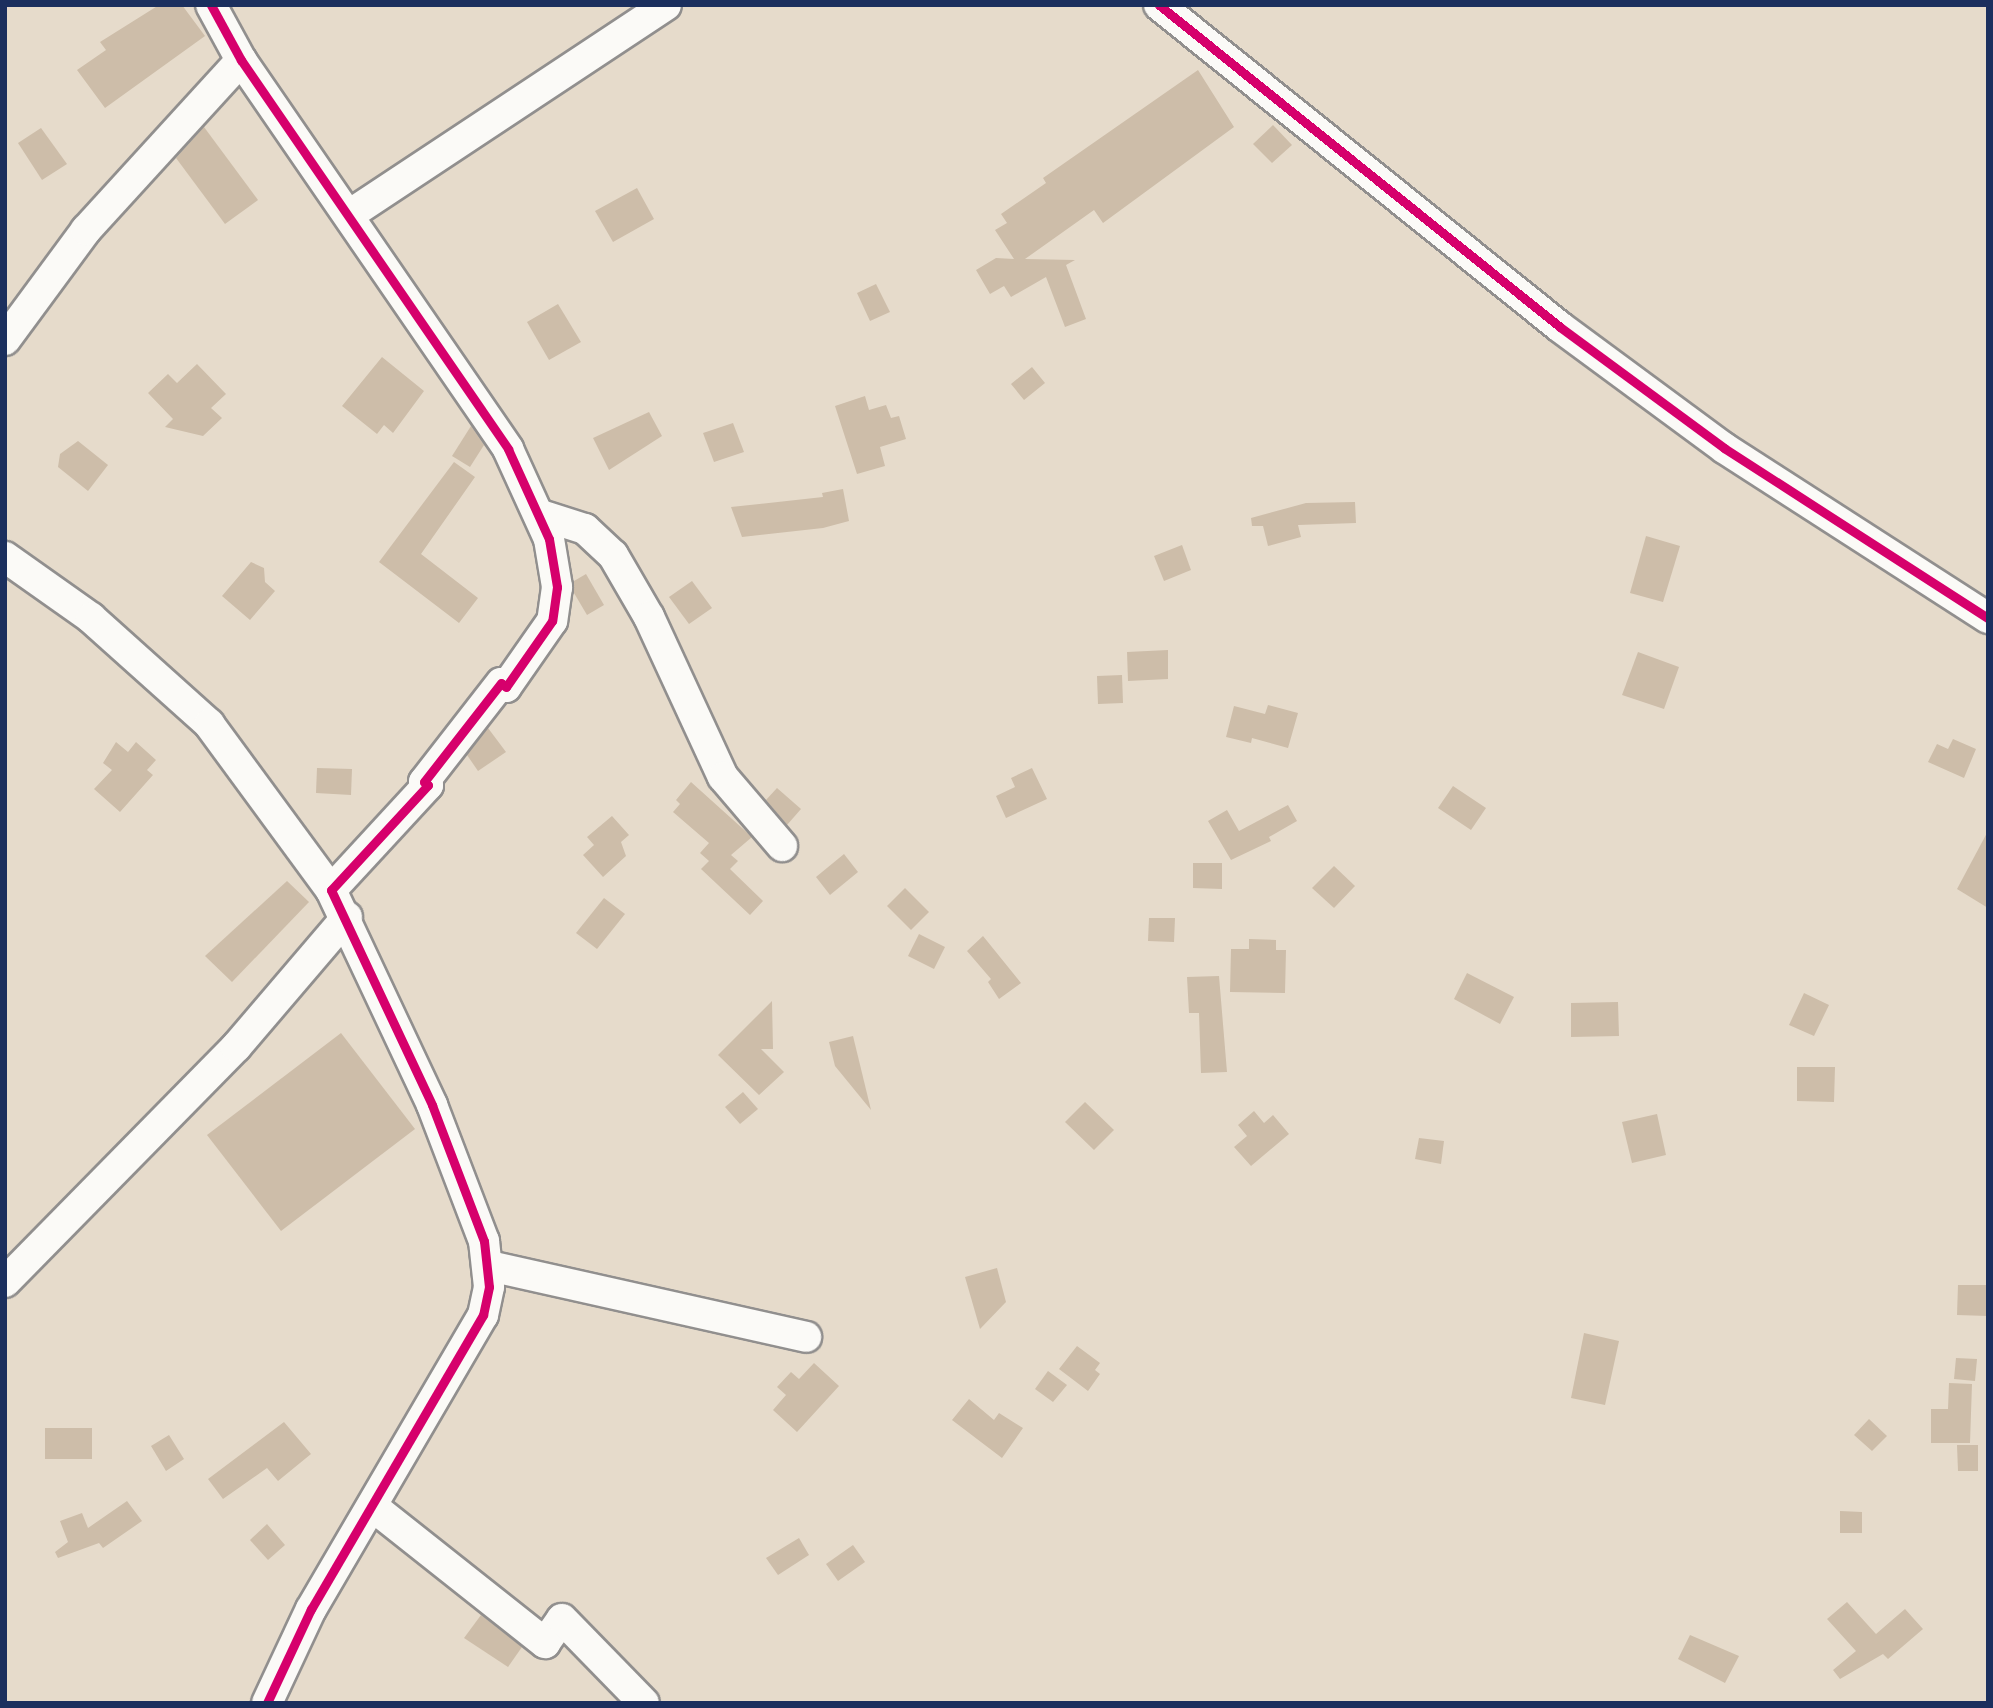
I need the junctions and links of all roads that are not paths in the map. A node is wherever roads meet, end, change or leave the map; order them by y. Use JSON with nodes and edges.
{"nodes":[{"id":1,"x":211,"y":5,"type":"edge"},
{"id":2,"x":666,"y":5,"type":"edge"},
{"id":3,"x":1159,"y":5,"type":"edge"},
{"id":4,"x":241,"y":60,"type":"junction"},
{"id":5,"x":349,"y":215,"type":"junction"},
{"id":6,"x":5,"y":340,"type":"edge"},
{"id":7,"x":541,"y":515,"type":"junction"},
{"id":8,"x":5,"y":557,"type":"edge"},
{"id":9,"x":1988,"y":618,"type":"edge"},
{"id":10,"x":782,"y":846,"type":"dead end"},
{"id":11,"x":331,"y":890,"type":"junction"},
{"id":12,"x":347,"y":917,"type":"junction"},
{"id":13,"x":489,"y":1266,"type":"junction"},
{"id":14,"x":5,"y":1282,"type":"edge"},
{"id":15,"x":806,"y":1338,"type":"dead end"},
{"id":16,"x":372,"y":1506,"type":"junction"},
{"id":17,"x":267,"y":1703,"type":"edge"},
{"id":18,"x":644,"y":1703,"type":"edge"}],
"edges":[{"from":1,"to":4,"type":"street"},
{"from":2,"to":5,"type":"street"},
{"from":3,"to":9,"type":"street"},
{"from":4,"to":5,"type":"street"},
{"from":4,"to":6,"type":"street"},
{"from":5,"to":7,"type":"street"},
{"from":7,"to":10,"type":"street"},
{"from":7,"to":11,"type":"street"},
{"from":8,"to":11,"type":"street"},
{"from":11,"to":12,"type":"street"},
{"from":12,"to":13,"type":"street"},
{"from":12,"to":14,"type":"street"},
{"from":13,"to":15,"type":"street"},
{"from":13,"to":16,"type":"street"},
{"from":16,"to":17,"type":"street"},
{"from":16,"to":18,"type":"street"}]}
